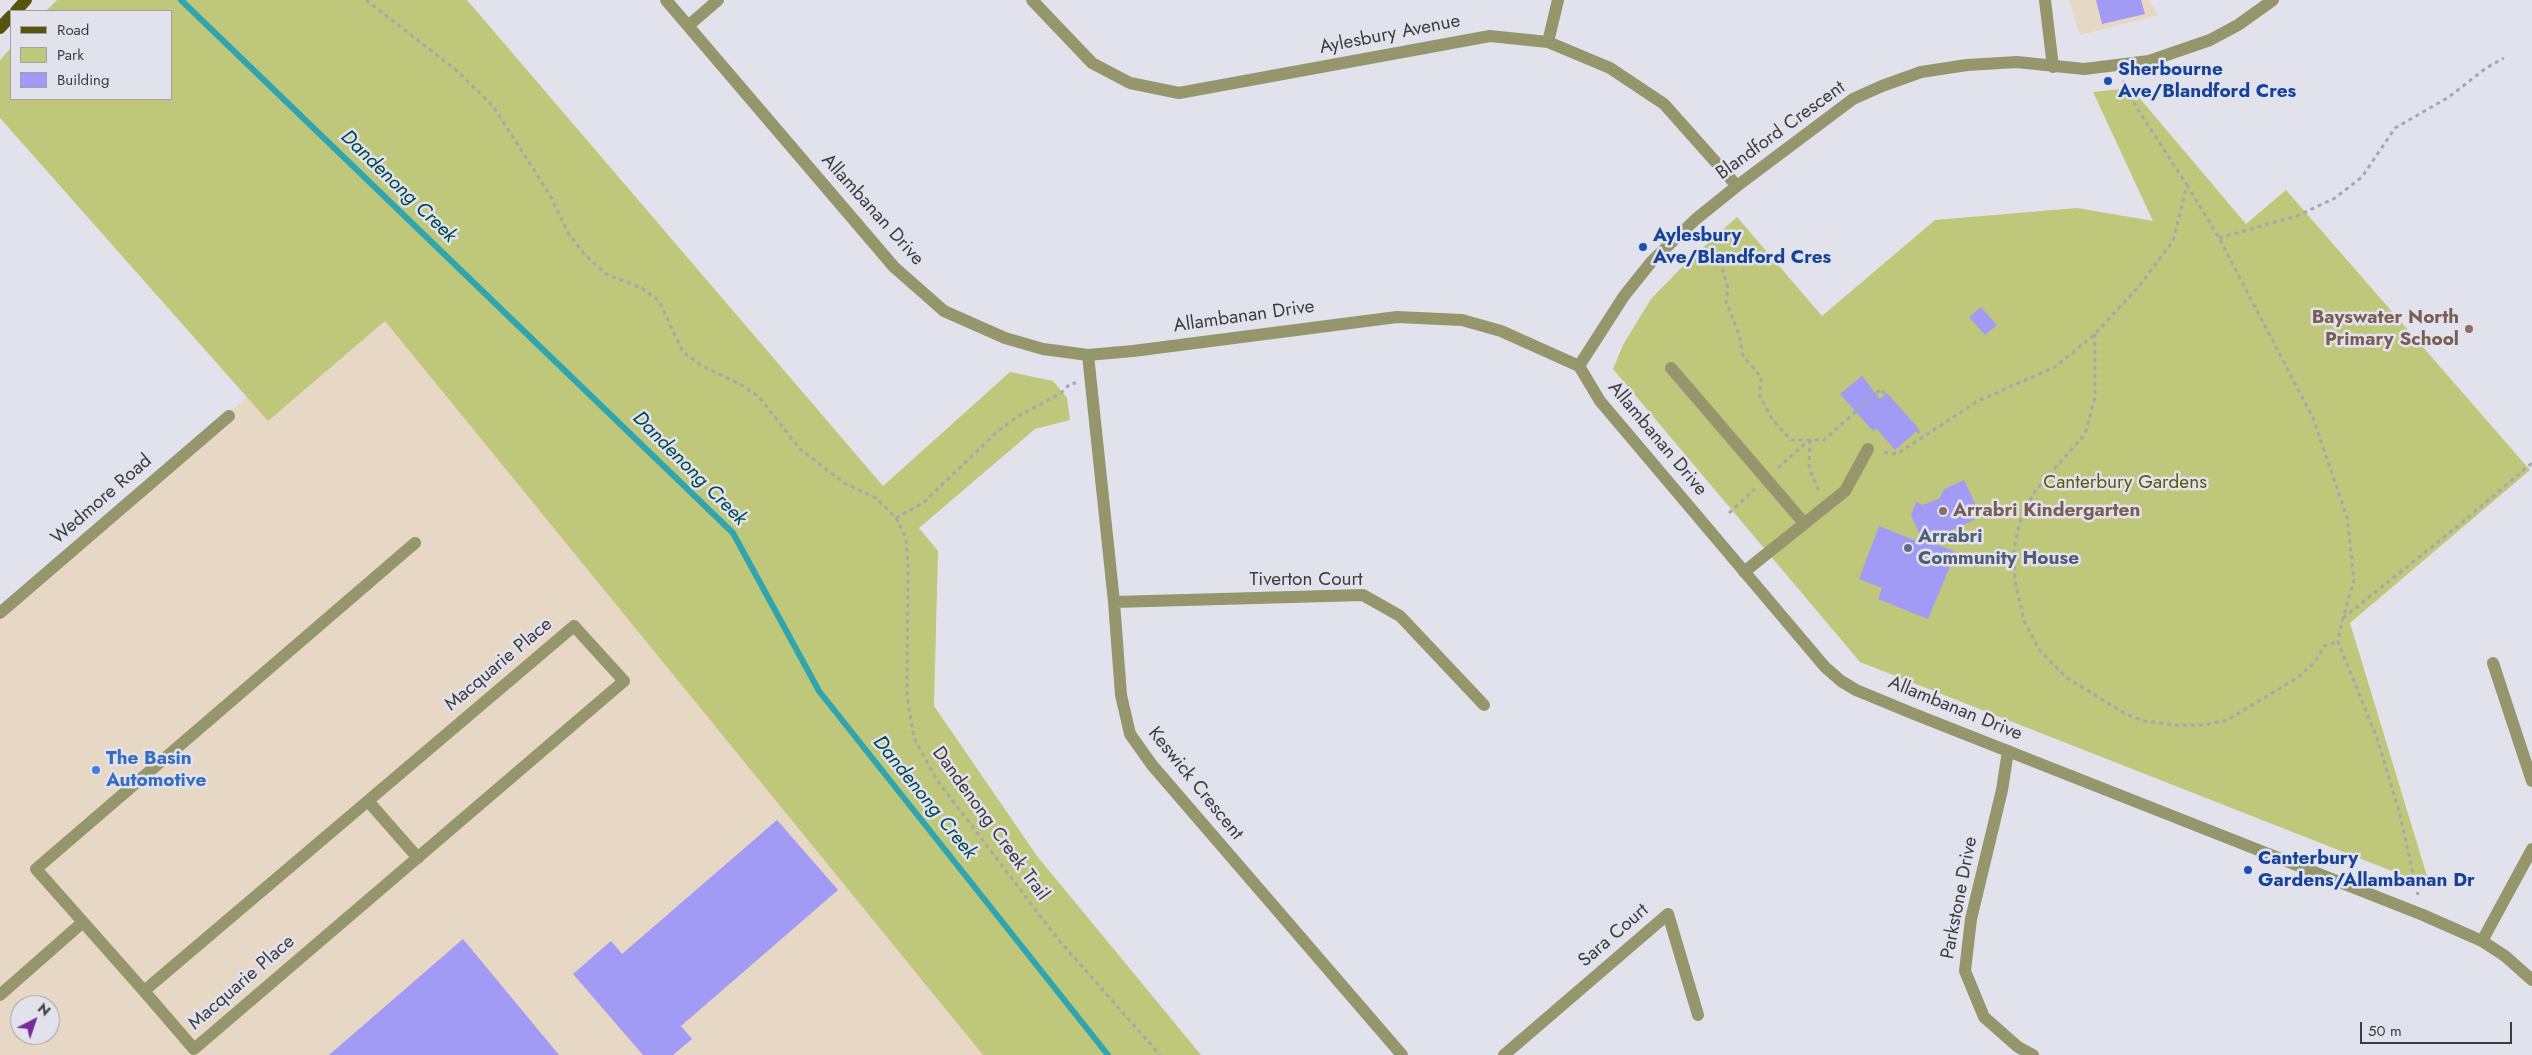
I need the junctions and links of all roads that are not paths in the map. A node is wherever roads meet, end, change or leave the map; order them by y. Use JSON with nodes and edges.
{"nodes":[{"id":1,"x":26,"y":0,"type":"edge"},
{"id":2,"x":666,"y":0,"type":"edge"},
{"id":3,"x":718,"y":0,"type":"edge"},
{"id":4,"x":1032,"y":0,"type":"edge"},
{"id":5,"x":1558,"y":0,"type":"edge"},
{"id":6,"x":2045,"y":0,"type":"edge"},
{"id":7,"x":2273,"y":0,"type":"edge"},
{"id":8,"x":17,"y":10,"type":"edge"},
{"id":9,"x":10,"y":17,"type":"edge"},
{"id":10,"x":688,"y":26,"type":"junction"},
{"id":11,"x":0,"y":28,"type":"edge"},
{"id":12,"x":1548,"y":42,"type":"junction"},
{"id":13,"x":2053,"y":67,"type":"junction"},
{"id":14,"x":1737,"y":186,"type":"junction"},
{"id":15,"x":1088,"y":355,"type":"junction"},
{"id":16,"x":1579,"y":366,"type":"junction"},
{"id":17,"x":1671,"y":368,"type":"dead end"},
{"id":18,"x":229,"y":416,"type":"dead end"},
{"id":19,"x":1868,"y":449,"type":"road end"},
{"id":20,"x":1804,"y":523,"type":"junction"},
{"id":21,"x":415,"y":543,"type":"dead end"},
{"id":22,"x":1744,"y":572,"type":"junction"},
{"id":23,"x":1114,"y":602,"type":"junction"},
{"id":24,"x":0,"y":613,"type":"edge"},
{"id":25,"x":2493,"y":663,"type":"dead end"},
{"id":26,"x":1484,"y":705,"type":"dead end"},
{"id":27,"x":2008,"y":751,"type":"junction"},
{"id":28,"x":2532,"y":781,"type":"edge"},
{"id":29,"x":368,"y":801,"type":"junction"},
{"id":30,"x":2532,"y":849,"type":"edge"},
{"id":31,"x":418,"y":858,"type":"junction"},
{"id":32,"x":83,"y":922,"type":"junction"},
{"id":33,"x":2482,"y":941,"type":"junction"},
{"id":34,"x":2532,"y":980,"type":"edge"},
{"id":35,"x":144,"y":992,"type":"junction"},
{"id":36,"x":0,"y":994,"type":"edge"},
{"id":37,"x":1698,"y":1015,"type":"dead end"},
{"id":38,"x":1402,"y":1055,"type":"edge"},
{"id":39,"x":1504,"y":1055,"type":"edge"},
{"id":40,"x":2033,"y":1055,"type":"edge"}],
"edges":[{"from":1,"to":8,"type":"main road"},
{"from":2,"to":10,"type":"street","name":"Allambanan Drive"},
{"from":3,"to":10,"type":"street"},
{"from":4,"to":12,"type":"street","name":"Aylesbury Avenue"},
{"from":5,"to":12,"type":"street"},
{"from":6,"to":13,"type":"street"},
{"from":7,"to":13,"type":"street","name":"Blandford Crescent"},
{"from":9,"to":11,"type":"main road"},
{"from":10,"to":15,"type":"street","name":"Allambanan Drive"},
{"from":12,"to":14,"type":"street","name":"Aylesbury Avenue"},
{"from":13,"to":14,"type":"street","name":"Blandford Crescent"},
{"from":14,"to":16,"type":"street","name":"Blandford Crescent"},
{"from":15,"to":16,"type":"street","name":"Allambanan Drive"},
{"from":15,"to":23,"type":"street","name":"Keswick Crescent"},
{"from":16,"to":22,"type":"street","name":"Allambanan Drive"},
{"from":17,"to":20,"type":"street"},
{"from":18,"to":24,"type":"street","name":"Wedmore Road"},
{"from":19,"to":20,"type":"street"},
{"from":20,"to":22,"type":"street"},
{"from":21,"to":32,"type":"street","name":"Macquarie Place"},
{"from":22,"to":27,"type":"street","name":"Allambanan Drive"},
{"from":23,"to":26,"type":"street","name":"Tiverton Court"},
{"from":23,"to":38,"type":"street","name":"Keswick Crescent"},
{"from":25,"to":28,"type":"street"},
{"from":27,"to":33,"type":"street","name":"Allambanan Drive"},
{"from":27,"to":40,"type":"street","name":"Parkstone Drive"},
{"from":29,"to":31,"type":"street"},
{"from":29,"to":31,"type":"street","name":"Macquarie Place"},
{"from":29,"to":35,"type":"street","name":"Macquarie Place"},
{"from":30,"to":33,"type":"street"},
{"from":31,"to":35,"type":"street","name":"Macquarie Place"},
{"from":32,"to":35,"type":"street","name":"Macquarie Place"},
{"from":32,"to":36,"type":"street"},
{"from":33,"to":34,"type":"street","name":"Allambanan Drive"},
{"from":37,"to":39,"type":"street","name":"Sara Court"}]}
